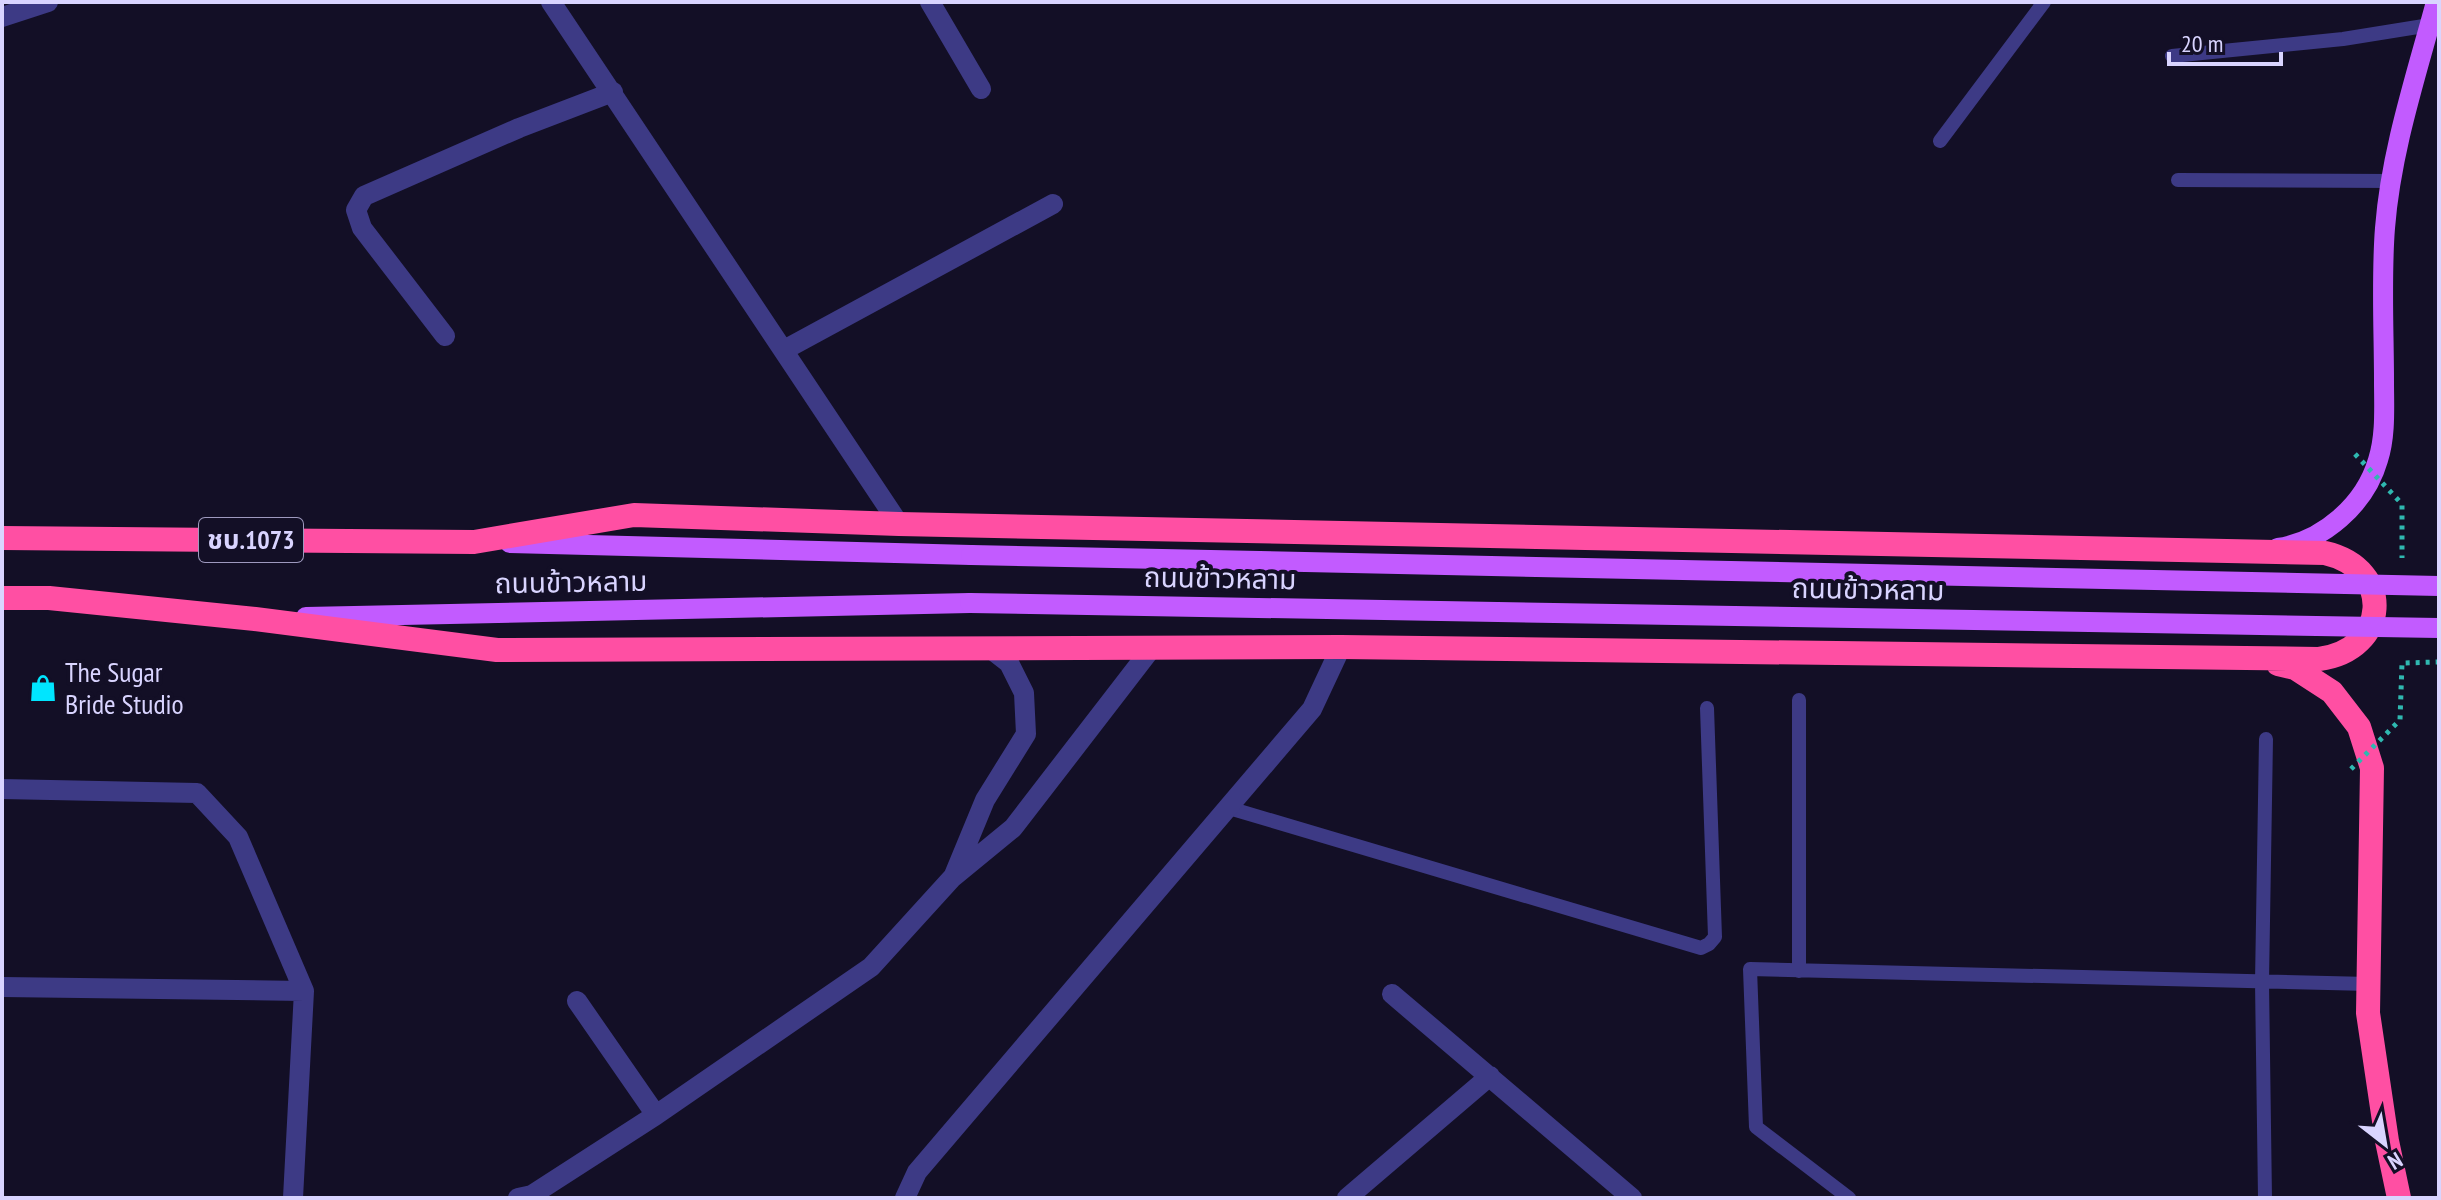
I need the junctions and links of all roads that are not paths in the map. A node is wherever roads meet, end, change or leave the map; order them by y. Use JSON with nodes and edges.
{"nodes":[{"id":1,"x":48,"y":2,"type":"edge"},
{"id":2,"x":551,"y":2,"type":"edge"},
{"id":3,"x":930,"y":2,"type":"edge"},
{"id":4,"x":2044,"y":2,"type":"edge"},
{"id":5,"x":2436,"y":2,"type":"edge"},
{"id":6,"x":2,"y":17,"type":"edge"},
{"id":7,"x":2430,"y":25,"type":"junction"},
{"id":8,"x":2172,"y":56,"type":"dead end"},
{"id":9,"x":981,"y":89,"type":"dead end"},
{"id":10,"x":613,"y":92,"type":"junction"},
{"id":11,"x":1940,"y":141,"type":"dead end"},
{"id":12,"x":2178,"y":180,"type":"dead end"},
{"id":13,"x":2392,"y":181,"type":"junction"},
{"id":14,"x":1053,"y":204,"type":"dead end"},
{"id":15,"x":445,"y":336,"type":"dead end"},
{"id":16,"x":784,"y":350,"type":"junction"},
{"id":17,"x":899,"y":524,"type":"junction"},
{"id":18,"x":2,"y":537,"type":"edge"},
{"id":19,"x":474,"y":542,"type":"junction"},
{"id":20,"x":2250,"y":553,"type":"junction"},
{"id":21,"x":2439,"y":586,"type":"edge"},
{"id":22,"x":2,"y":598,"type":"edge"},
{"id":23,"x":255,"y":619,"type":"junction"},
{"id":24,"x":2439,"y":628,"type":"edge"},
{"id":25,"x":1341,"y":647,"type":"junction"},
{"id":26,"x":991,"y":649,"type":"junction"},
{"id":27,"x":1151,"y":649,"type":"junction"},
{"id":28,"x":2252,"y":657,"type":"junction"},
{"id":29,"x":1799,"y":700,"type":"dead end"},
{"id":30,"x":1707,"y":708,"type":"dead end"},
{"id":31,"x":2266,"y":739,"type":"dead end"},
{"id":32,"x":2,"y":789,"type":"edge"},
{"id":33,"x":1229,"y":808,"type":"junction"},
{"id":34,"x":952,"y":878,"type":"junction"},
{"id":35,"x":1799,"y":971,"type":"junction"},
{"id":36,"x":2262,"y":982,"type":"junction"},
{"id":37,"x":2369,"y":984,"type":"junction"},
{"id":38,"x":2,"y":987,"type":"edge"},
{"id":39,"x":304,"y":991,"type":"junction"},
{"id":40,"x":1392,"y":994,"type":"dead end"},
{"id":41,"x":577,"y":1001,"type":"dead end"},
{"id":42,"x":1490,"y":1076,"type":"junction"},
{"id":43,"x":656,"y":1115,"type":"junction"},
{"id":44,"x":293,"y":1198,"type":"edge"},
{"id":45,"x":518,"y":1198,"type":"edge"},
{"id":46,"x":905,"y":1198,"type":"edge"},
{"id":47,"x":1347,"y":1198,"type":"edge"},
{"id":48,"x":1632,"y":1198,"type":"edge"},
{"id":49,"x":1849,"y":1198,"type":"edge"},
{"id":50,"x":2265,"y":1198,"type":"edge"},
{"id":51,"x":2399,"y":1198,"type":"edge"}],
"edges":[{"from":1,"to":6,"type":"street"},
{"from":2,"to":10,"type":"street"},
{"from":3,"to":9,"type":"street"},
{"from":4,"to":11,"type":"lane"},
{"from":5,"to":7,"type":"main road"},
{"from":7,"to":8,"type":"lane"},
{"from":7,"to":13,"type":"main road"},
{"from":10,"to":15,"type":"street"},
{"from":10,"to":16,"type":"street"},
{"from":12,"to":13,"type":"lane"},
{"from":13,"to":20,"type":"main road"},
{"from":14,"to":16,"type":"street"},
{"from":16,"to":17,"type":"street"},
{"from":17,"to":19,"type":"highway"},
{"from":17,"to":20,"type":"highway"},
{"from":18,"to":19,"type":"highway","name":"ถนนข้าวหลาม","number":"ชบ.1073"},
{"from":19,"to":21,"type":"main road","name":"ถนนข้าวหลาม","bridge":true},
{"from":20,"to":28,"type":"highway"},
{"from":22,"to":23,"type":"highway","name":"ถนนข้าวหลาม"},
{"from":23,"to":24,"type":"main road","name":"ถนนข้าวหลาม","bridge":true},
{"from":23,"to":26,"type":"highway"},
{"from":25,"to":27,"type":"highway"},
{"from":25,"to":28,"type":"highway"},
{"from":25,"to":33,"type":"street"},
{"from":26,"to":27,"type":"highway"},
{"from":26,"to":34,"type":"street"},
{"from":27,"to":34,"type":"street"},
{"from":28,"to":37,"type":"highway"},
{"from":29,"to":35,"type":"lane"},
{"from":30,"to":33,"type":"lane"},
{"from":31,"to":36,"type":"lane"},
{"from":32,"to":39,"type":"street"},
{"from":33,"to":46,"type":"street"},
{"from":34,"to":43,"type":"street"},
{"from":35,"to":36,"type":"lane"},
{"from":35,"to":49,"type":"lane"},
{"from":36,"to":37,"type":"lane"},
{"from":36,"to":50,"type":"lane"},
{"from":37,"to":51,"type":"highway"},
{"from":38,"to":39,"type":"street"},
{"from":39,"to":44,"type":"street"},
{"from":40,"to":42,"type":"street"},
{"from":41,"to":43,"type":"street"},
{"from":42,"to":47,"type":"street"},
{"from":42,"to":48,"type":"street"},
{"from":43,"to":45,"type":"street"}]}
